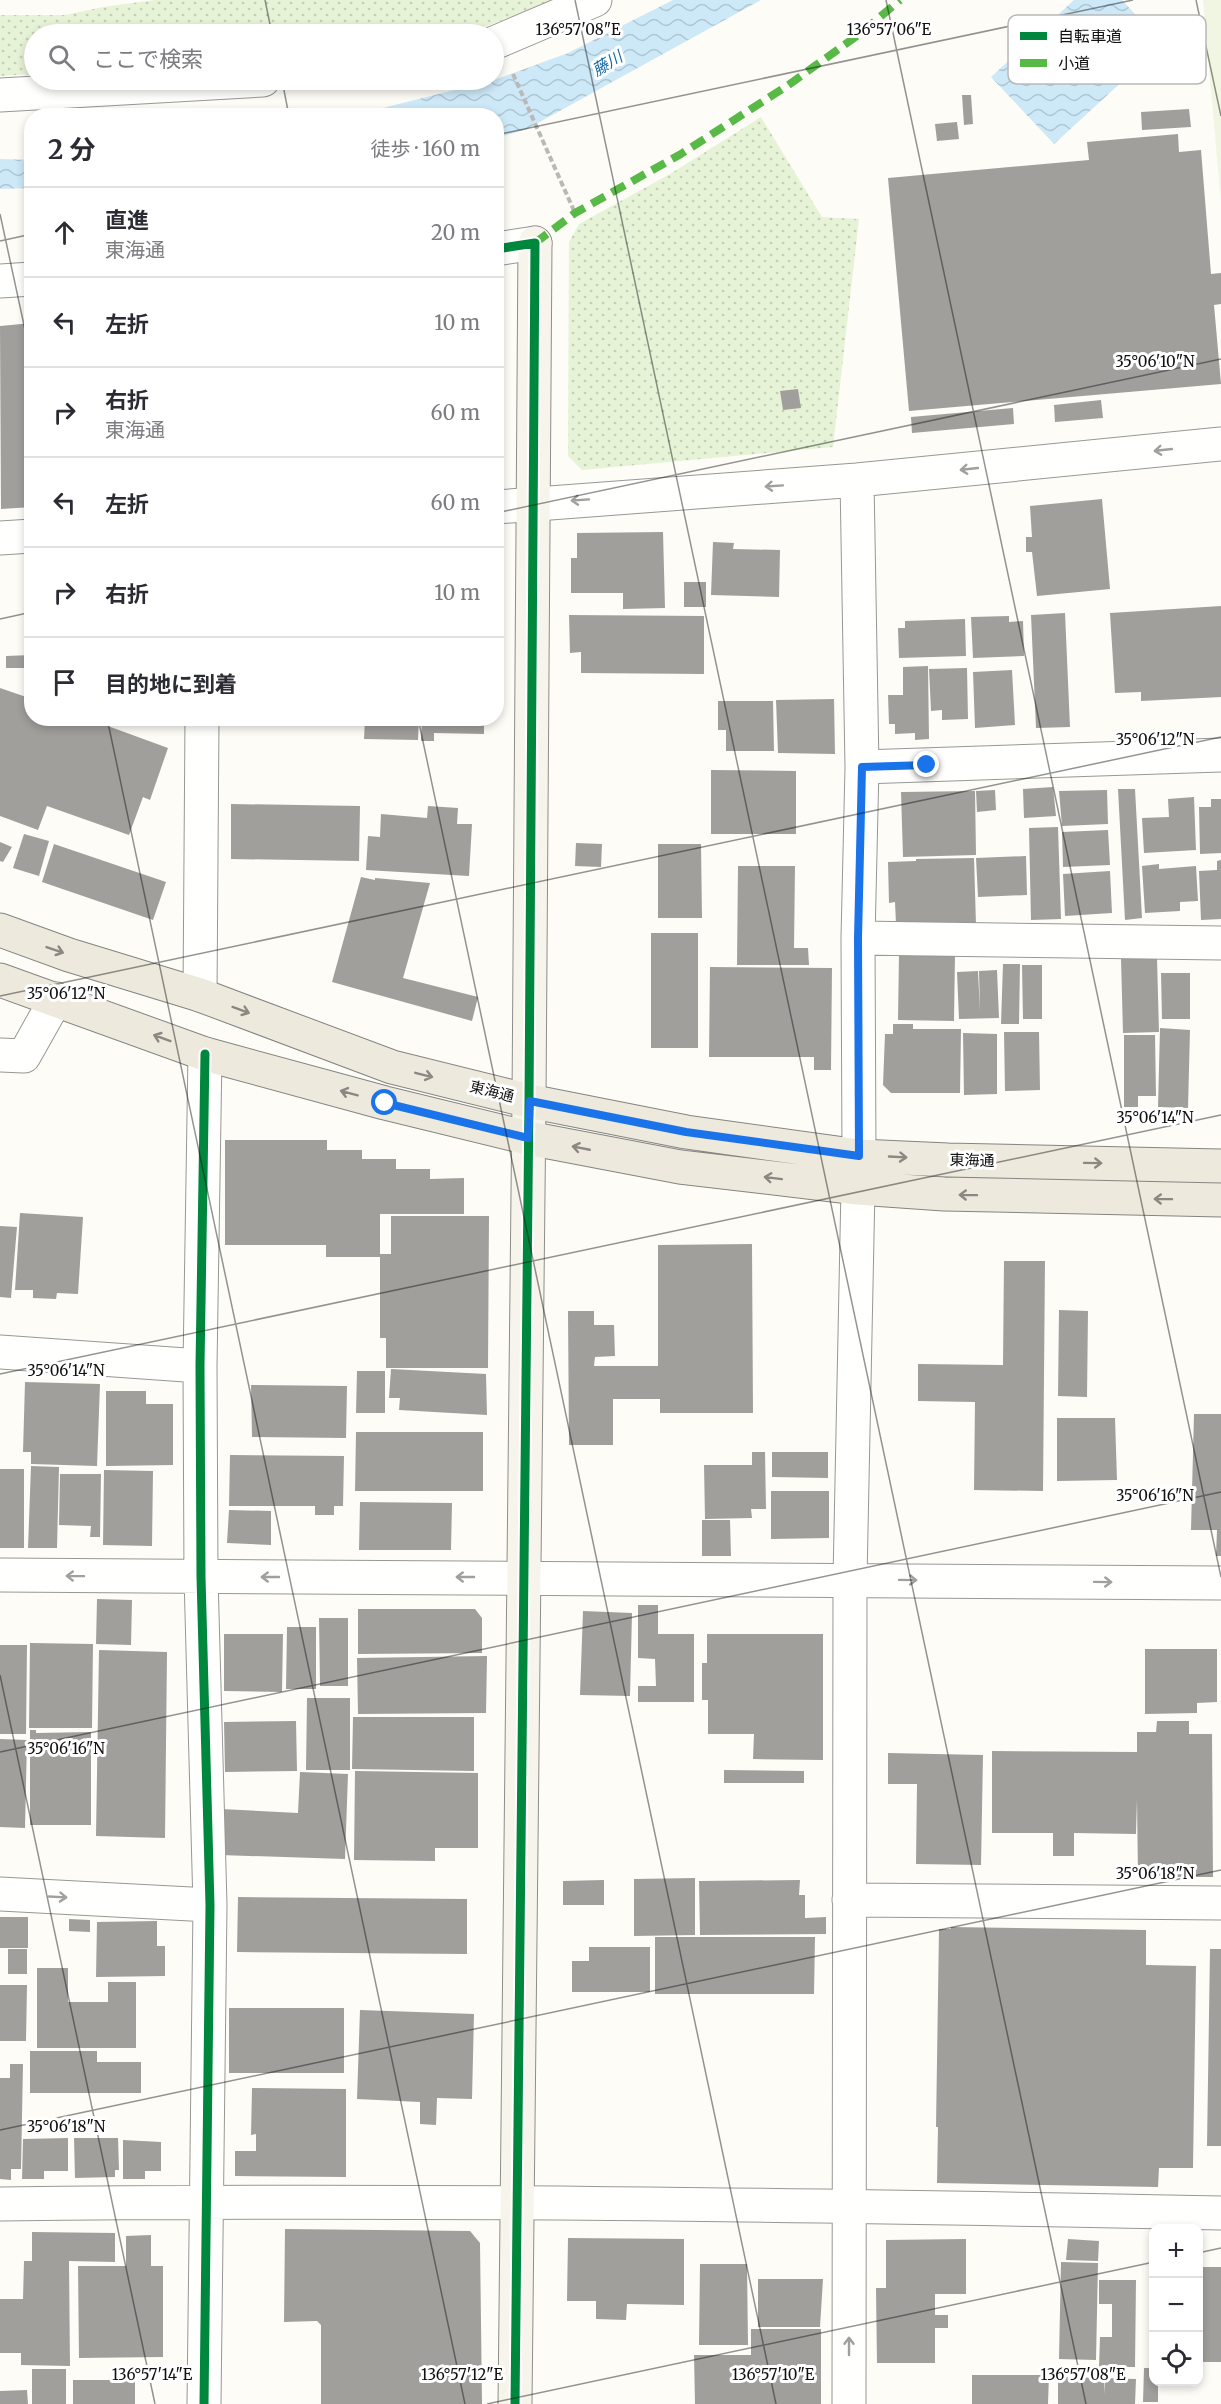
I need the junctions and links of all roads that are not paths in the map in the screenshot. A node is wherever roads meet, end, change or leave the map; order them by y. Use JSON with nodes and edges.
{"nodes":[{"id":1,"x":595,"y":0,"type":"edge"},
{"id":2,"x":504,"y":39,"type":"edge"},
{"id":3,"x":88,"y":90,"type":"edge"},
{"id":4,"x":0,"y":95,"type":"edge"},
{"id":5,"x":504,"y":248,"type":"edge"},
{"id":6,"x":24,"y":280,"type":"edge"},
{"id":7,"x":0,"y":281,"type":"edge"},
{"id":8,"x":1221,"y":444,"type":"edge"},
{"id":9,"x":857,"y":480,"type":"junction"},
{"id":10,"x":532,"y":504,"type":"junction"},
{"id":11,"x":504,"y":506,"type":"edge"},
{"id":12,"x":24,"y":536,"type":"edge"},
{"id":13,"x":0,"y":538,"type":"edge"},
{"id":14,"x":202,"y":726,"type":"edge"},
{"id":15,"x":1221,"y":755,"type":"edge"},
{"id":16,"x":862,"y":767,"type":"junction"},
{"id":17,"x":0,"y":930,"type":"edge"},
{"id":18,"x":858,"y":938,"type":"junction"},
{"id":19,"x":1221,"y":943,"type":"edge"},
{"id":20,"x":0,"y":980,"type":"edge"},
{"id":21,"x":200,"y":995,"type":"junction"},
{"id":22,"x":56,"y":999,"type":"junction"},
{"id":23,"x":206,"y":1054,"type":"junction"},
{"id":24,"x":0,"y":1055,"type":"edge"},
{"id":25,"x":530,"y":1101,"type":"junction"},
{"id":26,"x":528,"y":1138,"type":"junction"},
{"id":27,"x":859,"y":1156,"type":"junction"},
{"id":28,"x":1221,"y":1166,"type":"edge"},
{"id":29,"x":858,"y":1188,"type":"junction"},
{"id":30,"x":1221,"y":1200,"type":"edge"},
{"id":31,"x":0,"y":1352,"type":"edge"},
{"id":32,"x":200,"y":1366,"type":"junction"},
{"id":33,"x":0,"y":1575,"type":"edge"},
{"id":34,"x":201,"y":1577,"type":"junction"},
{"id":35,"x":524,"y":1577,"type":"junction"},
{"id":36,"x":850,"y":1579,"type":"junction"},
{"id":37,"x":1221,"y":1583,"type":"edge"},
{"id":38,"x":0,"y":1894,"type":"edge"},
{"id":39,"x":849,"y":1900,"type":"junction"},
{"id":40,"x":1221,"y":1903,"type":"edge"},
{"id":41,"x":210,"y":1905,"type":"junction"},
{"id":42,"x":207,"y":2201,"type":"junction"},
{"id":43,"x":0,"y":2204,"type":"edge"},
{"id":44,"x":517,"y":2204,"type":"junction"},
{"id":45,"x":848,"y":2206,"type":"junction"},
{"id":46,"x":1221,"y":2213,"type":"edge"},
{"id":47,"x":204,"y":2404,"type":"edge"},
{"id":48,"x":515,"y":2404,"type":"edge"},
{"id":49,"x":849,"y":2404,"type":"edge"}],
"edges":[{"from":1,"to":2,"type":"street"},
{"from":3,"to":4,"type":"street"},
{"from":5,"to":10,"type":"street"},
{"from":6,"to":7,"type":"street"},
{"from":8,"to":9,"type":"street","one_way":true},
{"from":9,"to":10,"type":"street","one_way":true},
{"from":9,"to":16,"type":"street"},
{"from":10,"to":11,"type":"street"},
{"from":10,"to":25,"type":"street"},
{"from":12,"to":13,"type":"street"},
{"from":14,"to":21,"type":"street"},
{"from":15,"to":16,"type":"street"},
{"from":16,"to":18,"type":"street"},
{"from":17,"to":21,"type":"main road","name":"東海通","one_way":true},
{"from":18,"to":19,"type":"street"},
{"from":18,"to":27,"type":"street"},
{"from":20,"to":22,"type":"main road"},
{"from":21,"to":25,"type":"main road","name":"東海通","one_way":true},
{"from":23,"to":22,"type":"main road","one_way":true},
{"from":22,"to":24,"type":"street"},
{"from":26,"to":23,"type":"main road","one_way":true},
{"from":23,"to":32,"type":"street"},
{"from":25,"to":26,"type":"street"},
{"from":25,"to":27,"type":"main road","name":"東海通"},
{"from":29,"to":26,"type":"main road","one_way":true},
{"from":26,"to":35,"type":"street"},
{"from":27,"to":28,"type":"main road","name":"東海通","one_way":true},
{"from":30,"to":29,"type":"main road","one_way":true},
{"from":29,"to":36,"type":"street"},
{"from":31,"to":32,"type":"street"},
{"from":32,"to":34,"type":"street"},
{"from":34,"to":33,"type":"street","one_way":true},
{"from":35,"to":34,"type":"street","one_way":true},
{"from":34,"to":41,"type":"street"},
{"from":35,"to":36,"type":"street"},
{"from":35,"to":44,"type":"street"},
{"from":36,"to":37,"type":"street","one_way":true},
{"from":36,"to":39,"type":"street"},
{"from":38,"to":41,"type":"street","one_way":true},
{"from":39,"to":40,"type":"street"},
{"from":39,"to":45,"type":"street"},
{"from":41,"to":42,"type":"street"},
{"from":42,"to":43,"type":"street"},
{"from":42,"to":44,"type":"street"},
{"from":42,"to":47,"type":"street"},
{"from":44,"to":45,"type":"street"},
{"from":44,"to":48,"type":"street"},
{"from":45,"to":46,"type":"street"},
{"from":49,"to":45,"type":"street","one_way":true}]}
